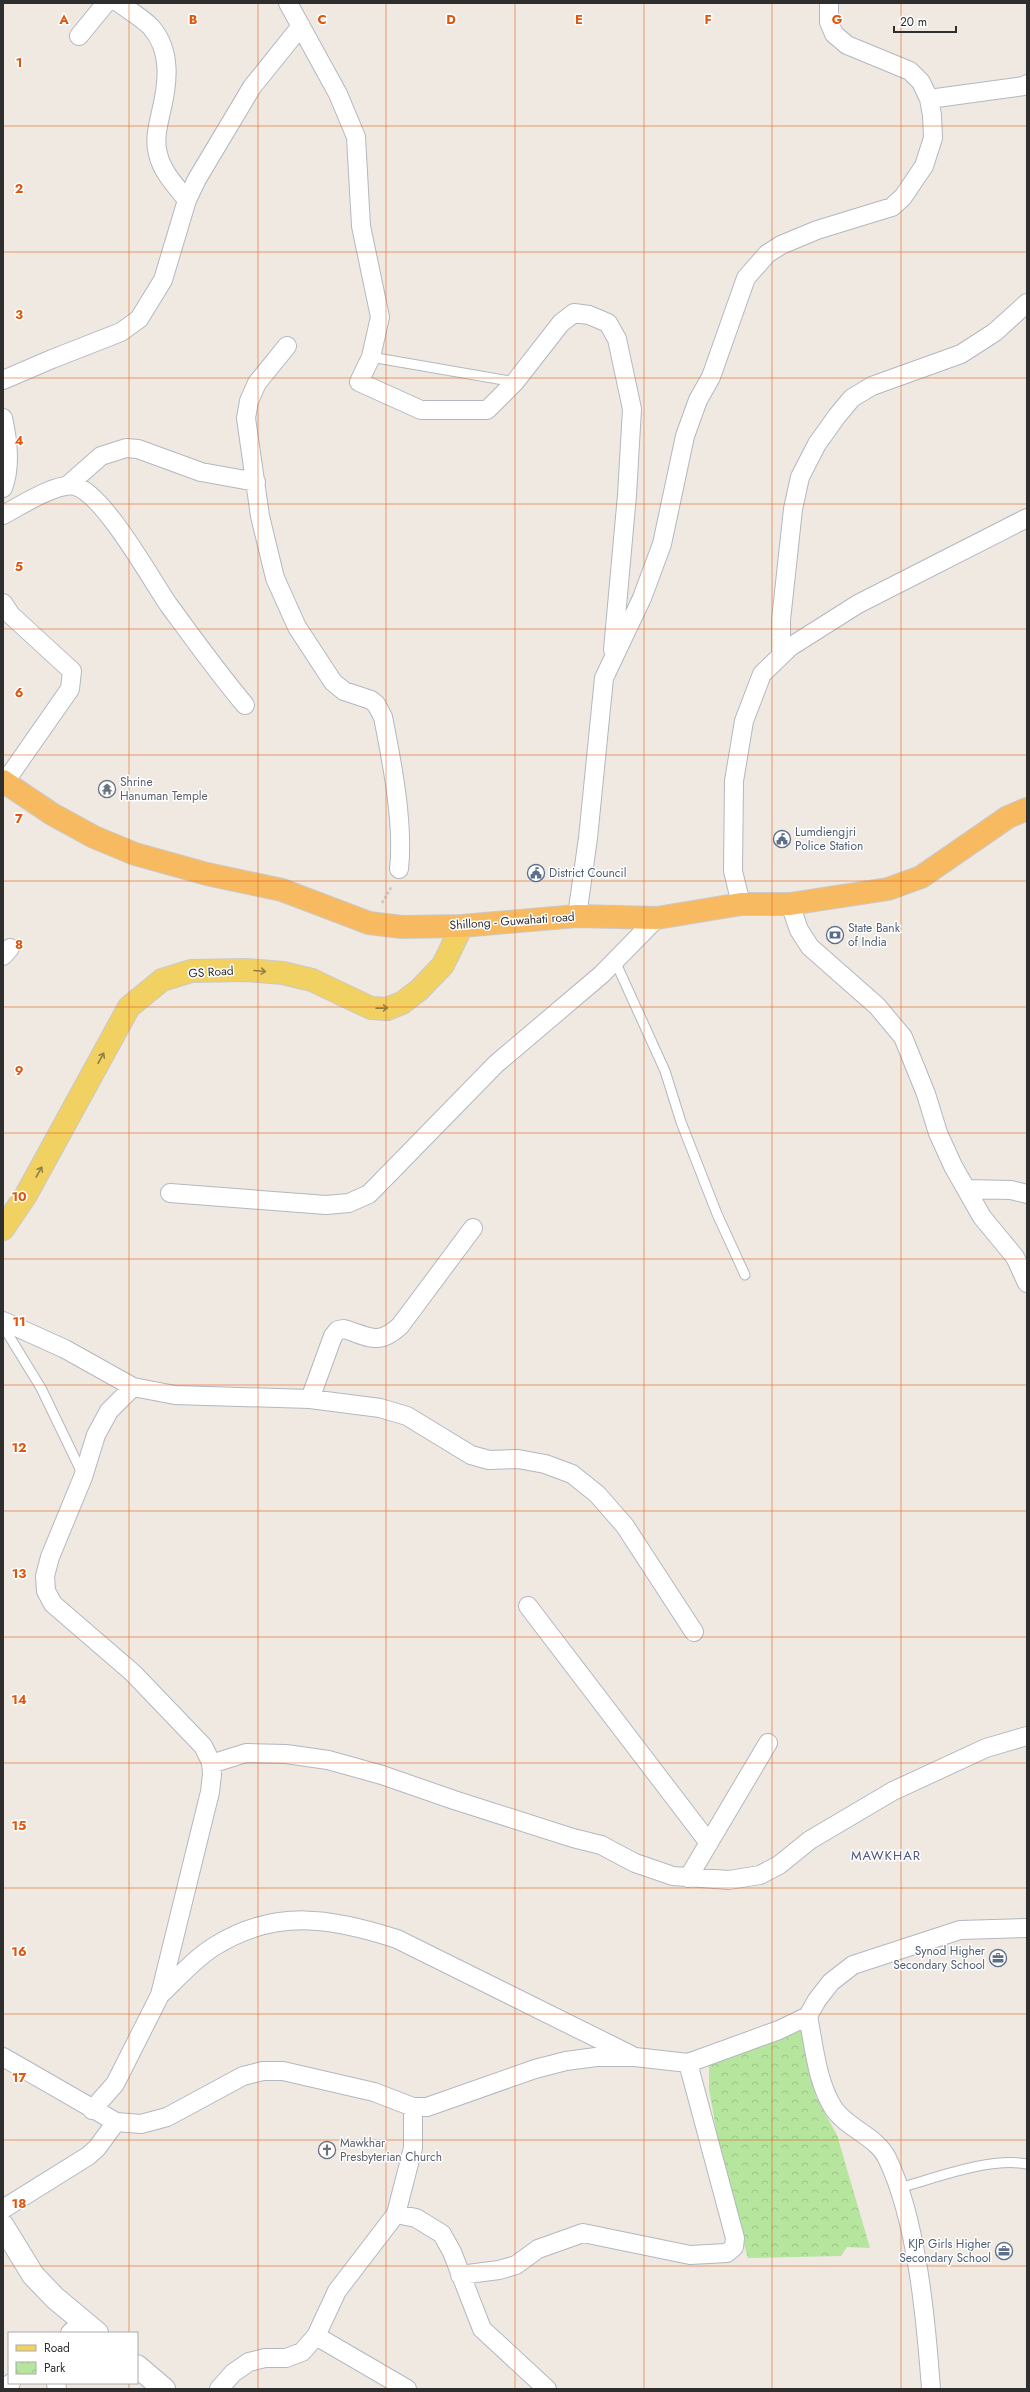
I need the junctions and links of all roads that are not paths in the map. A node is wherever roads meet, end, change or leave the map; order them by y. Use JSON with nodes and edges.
{"nodes":[{"id":1,"x":106,"y":3,"type":"edge"},
{"id":2,"x":119,"y":3,"type":"edge"},
{"id":3,"x":288,"y":3,"type":"edge"},
{"id":4,"x":829,"y":3,"type":"edge"},
{"id":5,"x":301,"y":26,"type":"junction"},
{"id":6,"x":79,"y":36,"type":"dead end"},
{"id":7,"x":1027,"y":84,"type":"edge"},
{"id":8,"x":929,"y":99,"type":"junction"},
{"id":9,"x":187,"y":200,"type":"junction"},
{"id":10,"x":1027,"y":303,"type":"edge"},
{"id":11,"x":287,"y":346,"type":"dead end"},
{"id":12,"x":371,"y":357,"type":"junction"},
{"id":13,"x":3,"y":380,"type":"edge"},
{"id":14,"x":515,"y":382,"type":"junction"},
{"id":15,"x":3,"y":418,"type":"edge"},
{"id":16,"x":256,"y":482,"type":"junction"},
{"id":17,"x":68,"y":485,"type":"junction"},
{"id":18,"x":3,"y":488,"type":"edge"},
{"id":19,"x":3,"y":515,"type":"edge"},
{"id":20,"x":1027,"y":518,"type":"edge"},
{"id":21,"x":3,"y":603,"type":"edge"},
{"id":22,"x":781,"y":655,"type":"junction"},
{"id":23,"x":612,"y":660,"type":"junction"},
{"id":24,"x":245,"y":706,"type":"dead end"},
{"id":25,"x":4,"y":781,"type":"edge"},
{"id":26,"x":1027,"y":809,"type":"edge"},
{"id":27,"x":399,"y":869,"type":"road end"},
{"id":28,"x":741,"y":904,"type":"junction"},
{"id":29,"x":790,"y":904,"type":"junction"},
{"id":30,"x":577,"y":916,"type":"junction"},
{"id":31,"x":657,"y":918,"type":"junction"},
{"id":32,"x":462,"y":926,"type":"junction"},
{"id":33,"x":615,"y":962,"type":"junction"},
{"id":34,"x":966,"y":1190,"type":"junction"},
{"id":35,"x":170,"y":1193,"type":"dead end"},
{"id":36,"x":1027,"y":1194,"type":"edge"},
{"id":37,"x":472,"y":1228,"type":"dead end"},
{"id":38,"x":3,"y":1229,"type":"edge"},
{"id":39,"x":745,"y":1275,"type":"dead end"},
{"id":40,"x":1027,"y":1283,"type":"edge"},
{"id":41,"x":3,"y":1321,"type":"edge"},
{"id":42,"x":3,"y":1326,"type":"edge"},
{"id":43,"x":133,"y":1387,"type":"junction"},
{"id":44,"x":310,"y":1400,"type":"junction"},
{"id":45,"x":83,"y":1477,"type":"junction"},
{"id":46,"x":528,"y":1606,"type":"dead end"},
{"id":47,"x":694,"y":1632,"type":"dead end"},
{"id":48,"x":1027,"y":1736,"type":"edge"},
{"id":49,"x":768,"y":1743,"type":"dead end"},
{"id":50,"x":211,"y":1764,"type":"junction"},
{"id":51,"x":709,"y":1843,"type":"junction"},
{"id":52,"x":688,"y":1878,"type":"junction"},
{"id":53,"x":1027,"y":1928,"type":"edge"},
{"id":54,"x":160,"y":1995,"type":"junction"},
{"id":55,"x":808,"y":2016,"type":"junction"},
{"id":56,"x":3,"y":2057,"type":"edge"},
{"id":57,"x":635,"y":2057,"type":"junction"},
{"id":58,"x":688,"y":2063,"type":"junction"},
{"id":59,"x":413,"y":2107,"type":"junction"},
{"id":60,"x":92,"y":2110,"type":"junction"},
{"id":61,"x":116,"y":2122,"type":"junction"},
{"id":62,"x":1027,"y":2164,"type":"edge"},
{"id":63,"x":899,"y":2188,"type":"junction"},
{"id":64,"x":3,"y":2209,"type":"edge"},
{"id":65,"x":396,"y":2214,"type":"junction"},
{"id":66,"x":3,"y":2226,"type":"edge"},
{"id":67,"x":460,"y":2275,"type":"junction"},
{"id":68,"x":83,"y":2329,"type":"edge"},
{"id":69,"x":316,"y":2336,"type":"junction"},
{"id":70,"x":138,"y":2367,"type":"edge"},
{"id":71,"x":164,"y":2389,"type":"edge"},
{"id":72,"x":219,"y":2389,"type":"edge"},
{"id":73,"x":407,"y":2389,"type":"edge"},
{"id":74,"x":547,"y":2389,"type":"edge"},
{"id":75,"x":931,"y":2389,"type":"edge"}],
"edges":[{"from":1,"to":6,"type":"street"},
{"from":2,"to":9,"type":"street"},
{"from":3,"to":5,"type":"street"},
{"from":4,"to":8,"type":"street"},
{"from":5,"to":9,"type":"street"},
{"from":5,"to":12,"type":"street"},
{"from":7,"to":8,"type":"street"},
{"from":8,"to":23,"type":"street"},
{"from":9,"to":13,"type":"street"},
{"from":10,"to":22,"type":"street"},
{"from":11,"to":16,"type":"street"},
{"from":12,"to":14,"type":"lane"},
{"from":12,"to":14,"type":"street"},
{"from":14,"to":23,"type":"street"},
{"from":15,"to":18,"type":"street"},
{"from":16,"to":17,"type":"street"},
{"from":16,"to":27,"type":"street"},
{"from":17,"to":19,"type":"street"},
{"from":17,"to":24,"type":"street"},
{"from":20,"to":22,"type":"street"},
{"from":21,"to":25,"type":"street"},
{"from":22,"to":28,"type":"street"},
{"from":23,"to":30,"type":"street"},
{"from":25,"to":32,"type":"highway","name":"Shillong - Guwahati road"},
{"from":26,"to":29,"type":"highway","name":"Shillong - Guwahati road"},
{"from":28,"to":29,"type":"highway","name":"Shillong - Guwahati road"},
{"from":28,"to":31,"type":"highway","name":"Shillong - Guwahati road"},
{"from":29,"to":34,"type":"street"},
{"from":30,"to":31,"type":"highway","name":"Shillong - Guwahati road"},
{"from":30,"to":32,"type":"highway","name":"Shillong - Guwahati road"},
{"from":31,"to":33,"type":"street"},
{"from":38,"to":32,"type":"main road","name":"GS Road","one_way":true},
{"from":33,"to":35,"type":"street"},
{"from":33,"to":39,"type":"lane"},
{"from":34,"to":36,"type":"street"},
{"from":34,"to":40,"type":"street"},
{"from":37,"to":44,"type":"street"},
{"from":41,"to":43,"type":"street"},
{"from":42,"to":45,"type":"lane"},
{"from":43,"to":44,"type":"street"},
{"from":43,"to":45,"type":"street"},
{"from":44,"to":47,"type":"street"},
{"from":45,"to":50,"type":"street"},
{"from":46,"to":51,"type":"street"},
{"from":48,"to":52,"type":"street"},
{"from":49,"to":51,"type":"street"},
{"from":50,"to":52,"type":"street"},
{"from":50,"to":54,"type":"street"},
{"from":51,"to":52,"type":"street"},
{"from":53,"to":55,"type":"street"},
{"from":54,"to":57,"type":"street"},
{"from":54,"to":60,"type":"street"},
{"from":55,"to":58,"type":"street"},
{"from":55,"to":63,"type":"street"},
{"from":56,"to":60,"type":"street"},
{"from":57,"to":58,"type":"street"},
{"from":57,"to":59,"type":"street"},
{"from":58,"to":67,"type":"street"},
{"from":59,"to":61,"type":"street"},
{"from":59,"to":65,"type":"street"},
{"from":60,"to":61,"type":"street"},
{"from":61,"to":64,"type":"street"},
{"from":62,"to":63,"type":"lane"},
{"from":63,"to":75,"type":"street"},
{"from":65,"to":67,"type":"street"},
{"from":65,"to":69,"type":"street"},
{"from":66,"to":68,"type":"street"},
{"from":67,"to":74,"type":"street"},
{"from":69,"to":72,"type":"street"},
{"from":69,"to":73,"type":"street"},
{"from":70,"to":71,"type":"street"}]}
